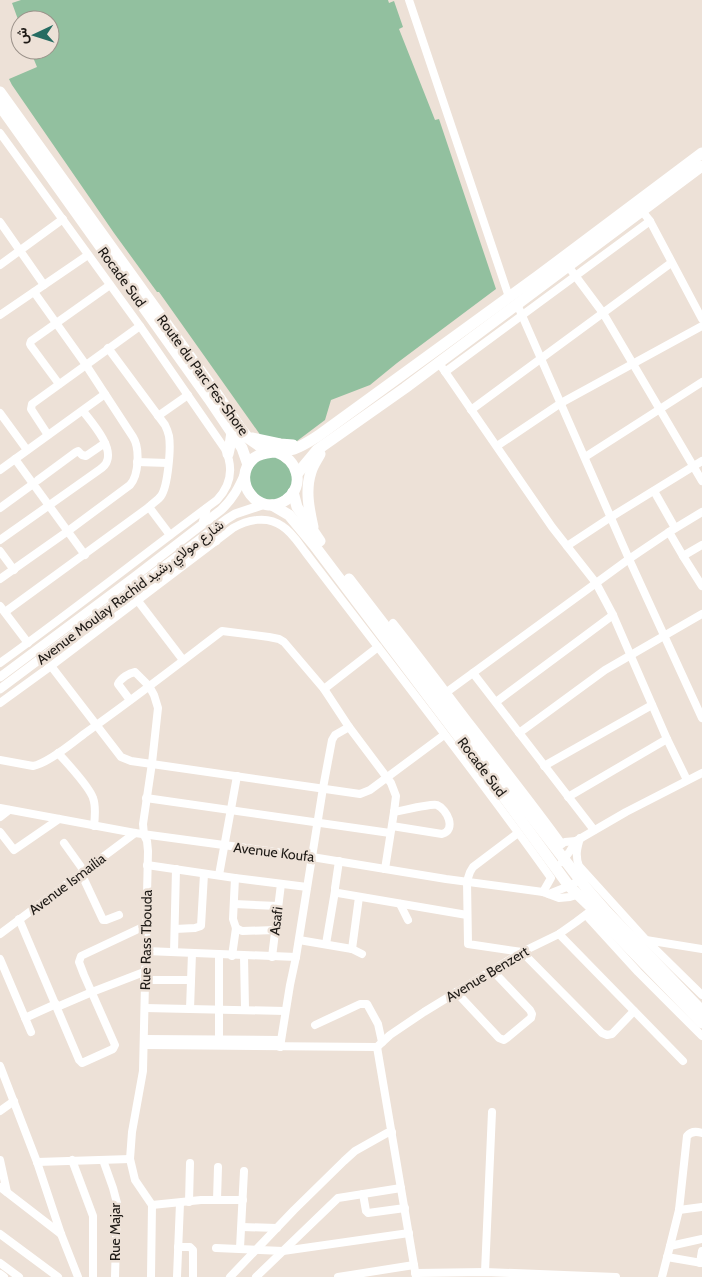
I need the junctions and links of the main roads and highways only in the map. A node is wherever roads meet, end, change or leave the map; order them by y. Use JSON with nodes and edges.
{"nodes":[{"id":1,"x":0,"y":92,"type":"edge"},
{"id":2,"x":0,"y":106,"type":"edge"},
{"id":3,"x":702,"y":153,"type":"edge"},
{"id":4,"x":702,"y":166,"type":"edge"},
{"id":5,"x":109,"y":244,"type":"joint"},
{"id":6,"x":513,"y":300,"type":"junction"},
{"id":7,"x":232,"y":432,"type":"junction"},
{"id":8,"x":245,"y":443,"type":"junction"},
{"id":9,"x":307,"y":443,"type":"junction"},
{"id":10,"x":325,"y":444,"type":"junction"},
{"id":11,"x":272,"y":452,"type":"junction"},
{"id":12,"x":228,"y":454,"type":"road end"},
{"id":13,"x":247,"y":469,"type":"junction"},
{"id":14,"x":297,"y":474,"type":"junction"},
{"id":15,"x":293,"y":492,"type":"junction"},
{"id":16,"x":268,"y":504,"type":"junction"},
{"id":17,"x":206,"y":509,"type":"road end"},
{"id":18,"x":203,"y":524,"type":"junction"},
{"id":19,"x":220,"y":525,"type":"junction"},
{"id":20,"x":315,"y":534,"type":"junction"},
{"id":21,"x":216,"y":541,"type":"road end"},
{"id":22,"x":0,"y":677,"type":"edge"},
{"id":23,"x":0,"y":689,"type":"edge"},
{"id":24,"x":554,"y":849,"type":"junction"},
{"id":25,"x":593,"y":909,"type":"junction"},
{"id":26,"x":702,"y":1011,"type":"edge"},
{"id":27,"x":702,"y":1023,"type":"edge"}],
"edges":[{"from":1,"to":5,"type":"highway","name":"Rocade Sud"},
{"from":2,"to":7,"type":"highway","name":"Rocade Sud"},
{"from":3,"to":6,"type":"highway"},
{"from":4,"to":6,"type":"highway"},
{"from":5,"to":8,"type":"highway","name":"Route du Parc Fes-Shore"},
{"from":6,"to":9,"type":"highway"},
{"from":6,"to":10,"type":"highway"},
{"from":7,"to":8,"type":"highway","name":"Rocade Sud"},
{"from":7,"to":12,"type":"highway"},
{"from":8,"to":9,"type":"highway"},
{"from":8,"to":11,"type":"highway","name":"Route du Parc Fes-Shore"},
{"from":8,"to":13,"type":"highway"},
{"from":9,"to":11,"type":"highway"},
{"from":10,"to":14,"type":"highway"},
{"from":10,"to":20,"type":"highway"},
{"from":11,"to":13,"type":"highway"},
{"from":11,"to":14,"type":"highway"},
{"from":13,"to":16,"type":"highway"},
{"from":13,"to":18,"type":"main road","name":"Avenue Moulay Rachid شارع مولاي رشيد"},
{"from":14,"to":15,"type":"highway"},
{"from":15,"to":16,"type":"highway"},
{"from":15,"to":20,"type":"highway","name":"Rocade Sud"},
{"from":16,"to":19,"type":"main road","name":"Avenue Moulay Rachid شارع مولاي رشيد"},
{"from":16,"to":24,"type":"highway","name":"Rocade Sud"},
{"from":17,"to":18,"type":"main road"},
{"from":18,"to":22,"type":"main road","name":"Avenue Moulay Rachid شارع مولاي رشيد"},
{"from":19,"to":21,"type":"main road"},
{"from":19,"to":23,"type":"main road","name":"Avenue Moulay Rachid شارع مولاي رشيد"},
{"from":20,"to":24,"type":"highway","name":"Rocade Sud"},
{"from":24,"to":25,"type":"highway","name":"Rocade Sud"},
{"from":25,"to":26,"type":"highway","name":"Rocade Sud"},
{"from":25,"to":27,"type":"highway","name":"Rocade Sud"}]}
